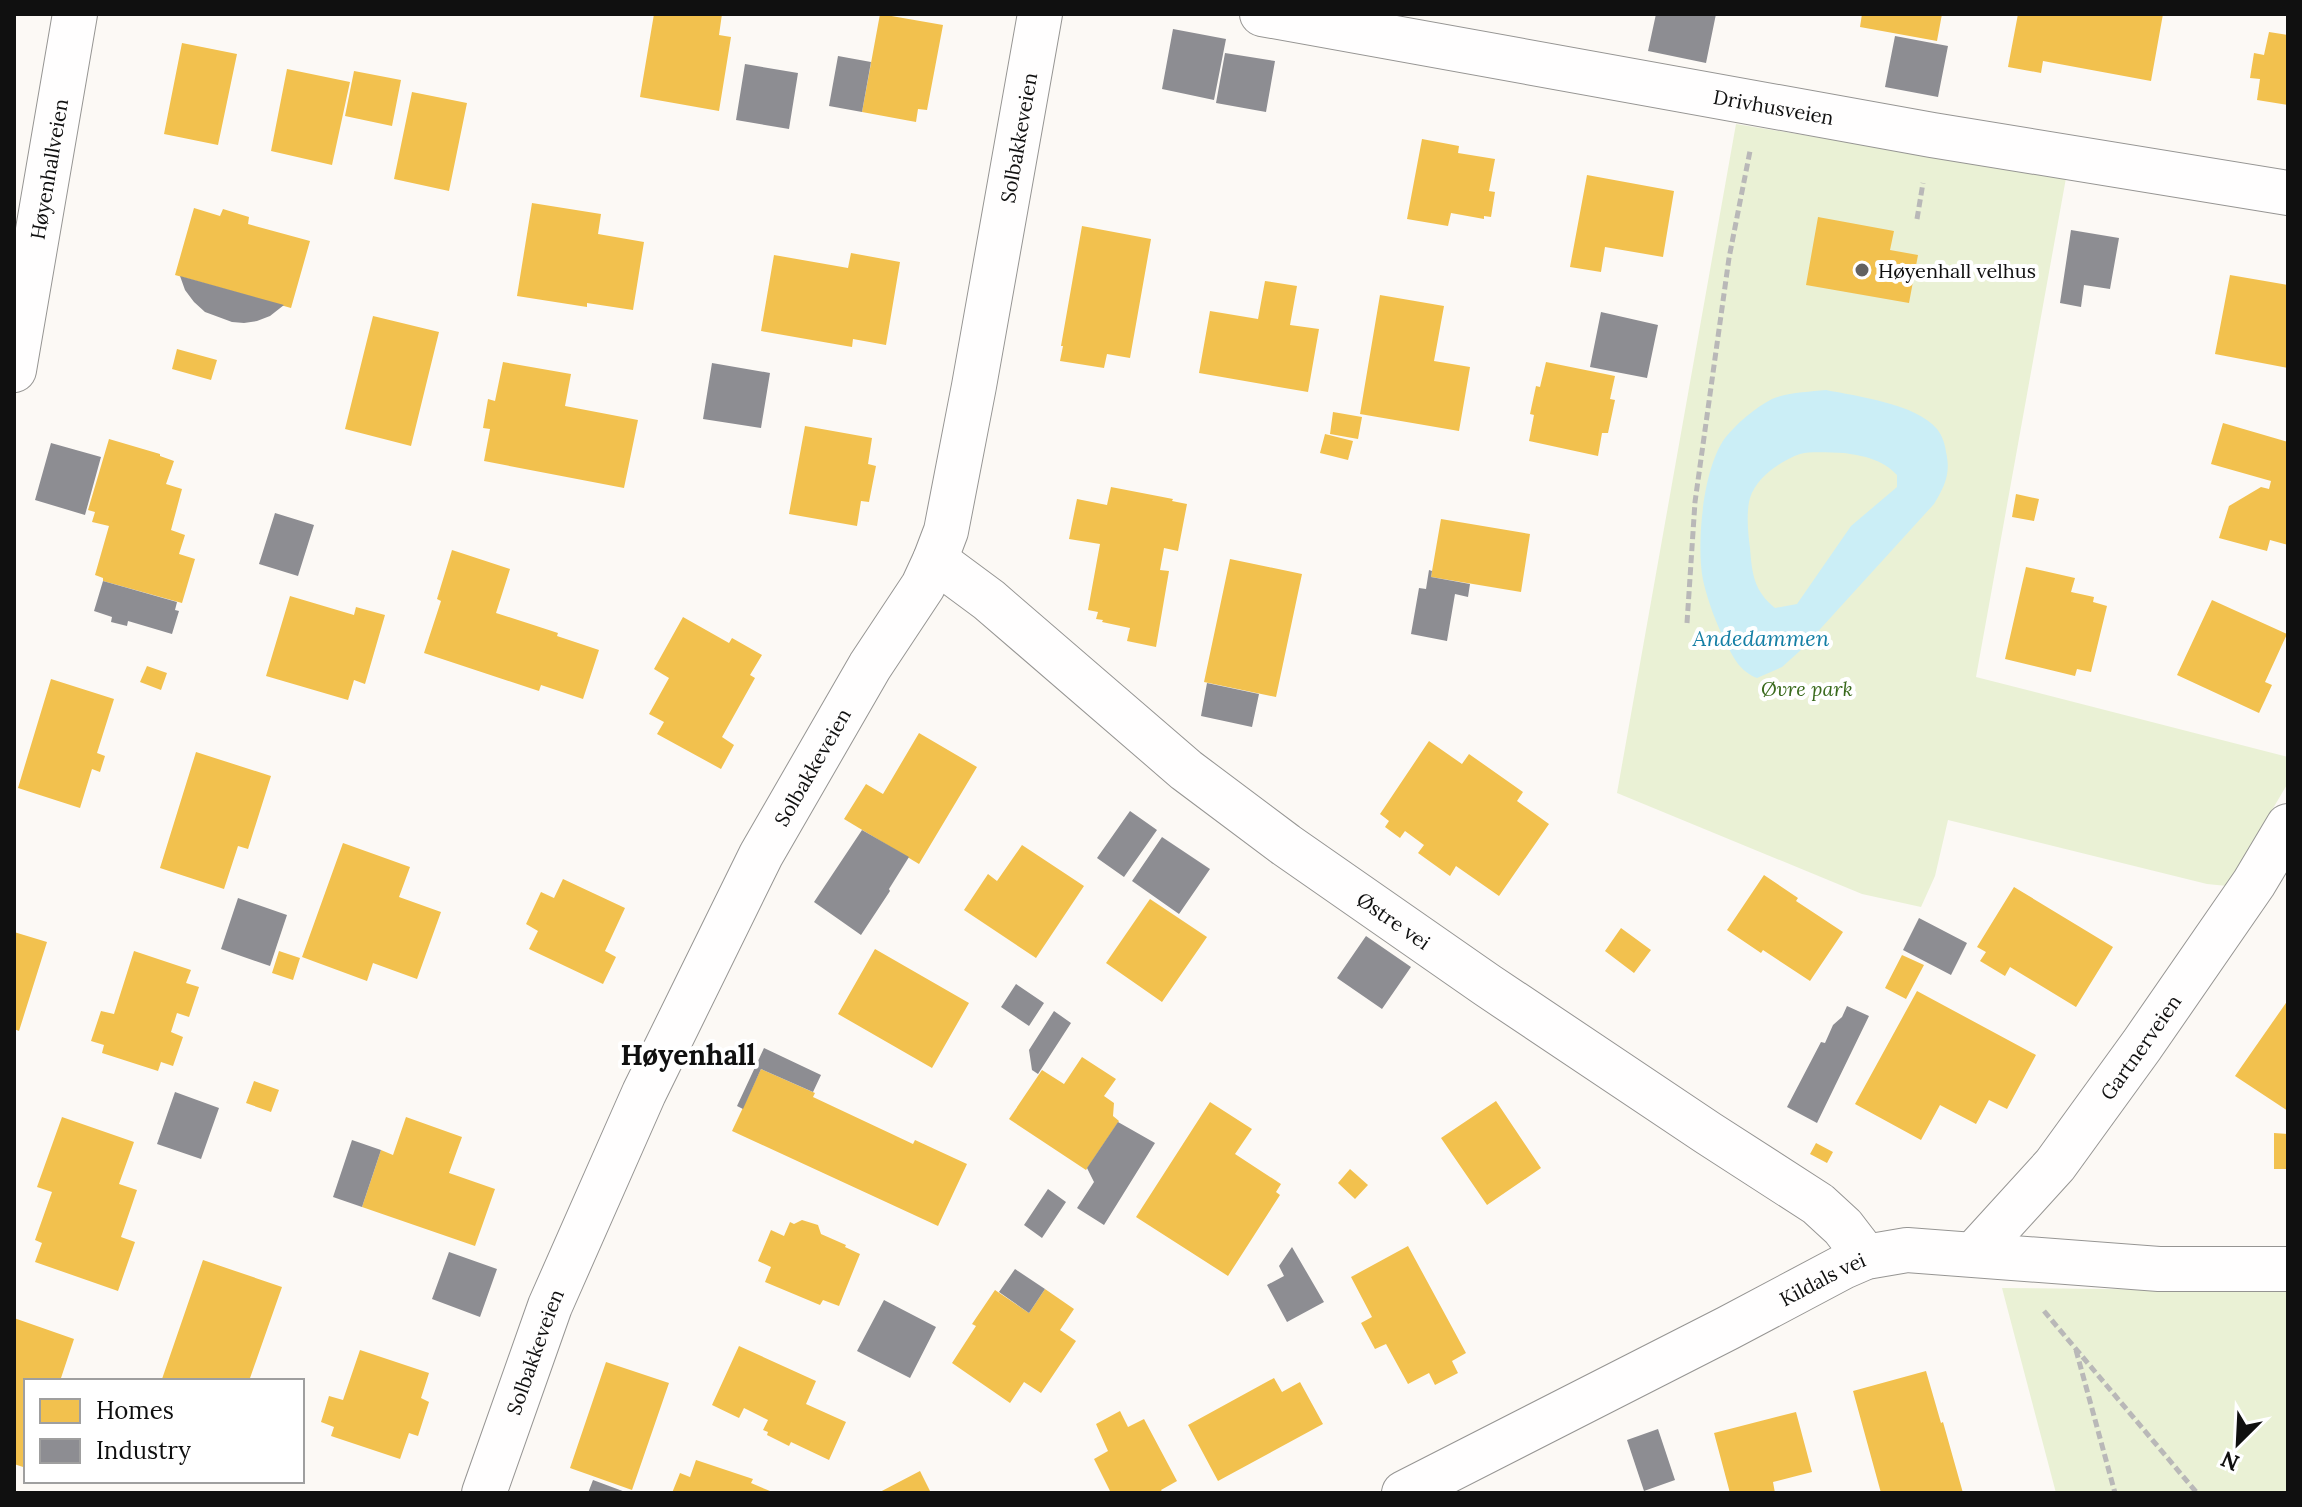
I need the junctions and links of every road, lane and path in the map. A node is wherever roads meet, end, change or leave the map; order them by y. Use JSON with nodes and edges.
{"nodes":[{"id":1,"x":75,"y":14,"type":"edge"},
{"id":2,"x":1040,"y":14,"type":"edge"},
{"id":3,"x":1262,"y":14,"type":"edge"},
{"id":4,"x":1761,"y":104,"type":"junction"},
{"id":5,"x":2288,"y":193,"type":"edge"},
{"id":6,"x":14,"y":370,"type":"edge"},
{"id":7,"x":935,"y":560,"type":"junction"},
{"id":8,"x":1687,"y":623,"type":"dead end"},
{"id":9,"x":2288,"y":826,"type":"edge"},
{"id":10,"x":1974,"y":1254,"type":"junction"},
{"id":11,"x":1866,"y":1257,"type":"junction"},
{"id":12,"x":2030,"y":1260,"type":"junction"},
{"id":13,"x":2288,"y":1269,"type":"edge"},
{"id":14,"x":2075,"y":1345,"type":"junction"},
{"id":15,"x":484,"y":1493,"type":"edge"},
{"id":16,"x":1404,"y":1493,"type":"edge"},
{"id":17,"x":2115,"y":1493,"type":"edge"},
{"id":18,"x":2197,"y":1493,"type":"edge"}],
"edges":[{"from":1,"to":6,"type":"street","name":"Høyenhallveien"},
{"from":2,"to":7,"type":"street","name":"Solbakkeveien"},
{"from":3,"to":4,"type":"street","name":"Drivhusveien"},
{"from":4,"to":5,"type":"street","name":"Drivhusveien"},
{"from":4,"to":8,"type":"path"},
{"from":7,"to":11,"type":"street","name":"Østre vei"},
{"from":7,"to":15,"type":"street","name":"Solbakkeveien"},
{"from":9,"to":10,"type":"street","name":"Gartnerveien"},
{"from":10,"to":11,"type":"street","name":"Kildals vei"},
{"from":10,"to":12,"type":"street","name":"Kildals vei"},
{"from":11,"to":16,"type":"street","name":"Kildals vei"},
{"from":12,"to":13,"type":"street","name":"Kildals vei"},
{"from":12,"to":14,"type":"path"},
{"from":14,"to":17,"type":"path"},
{"from":14,"to":18,"type":"path"}]}
